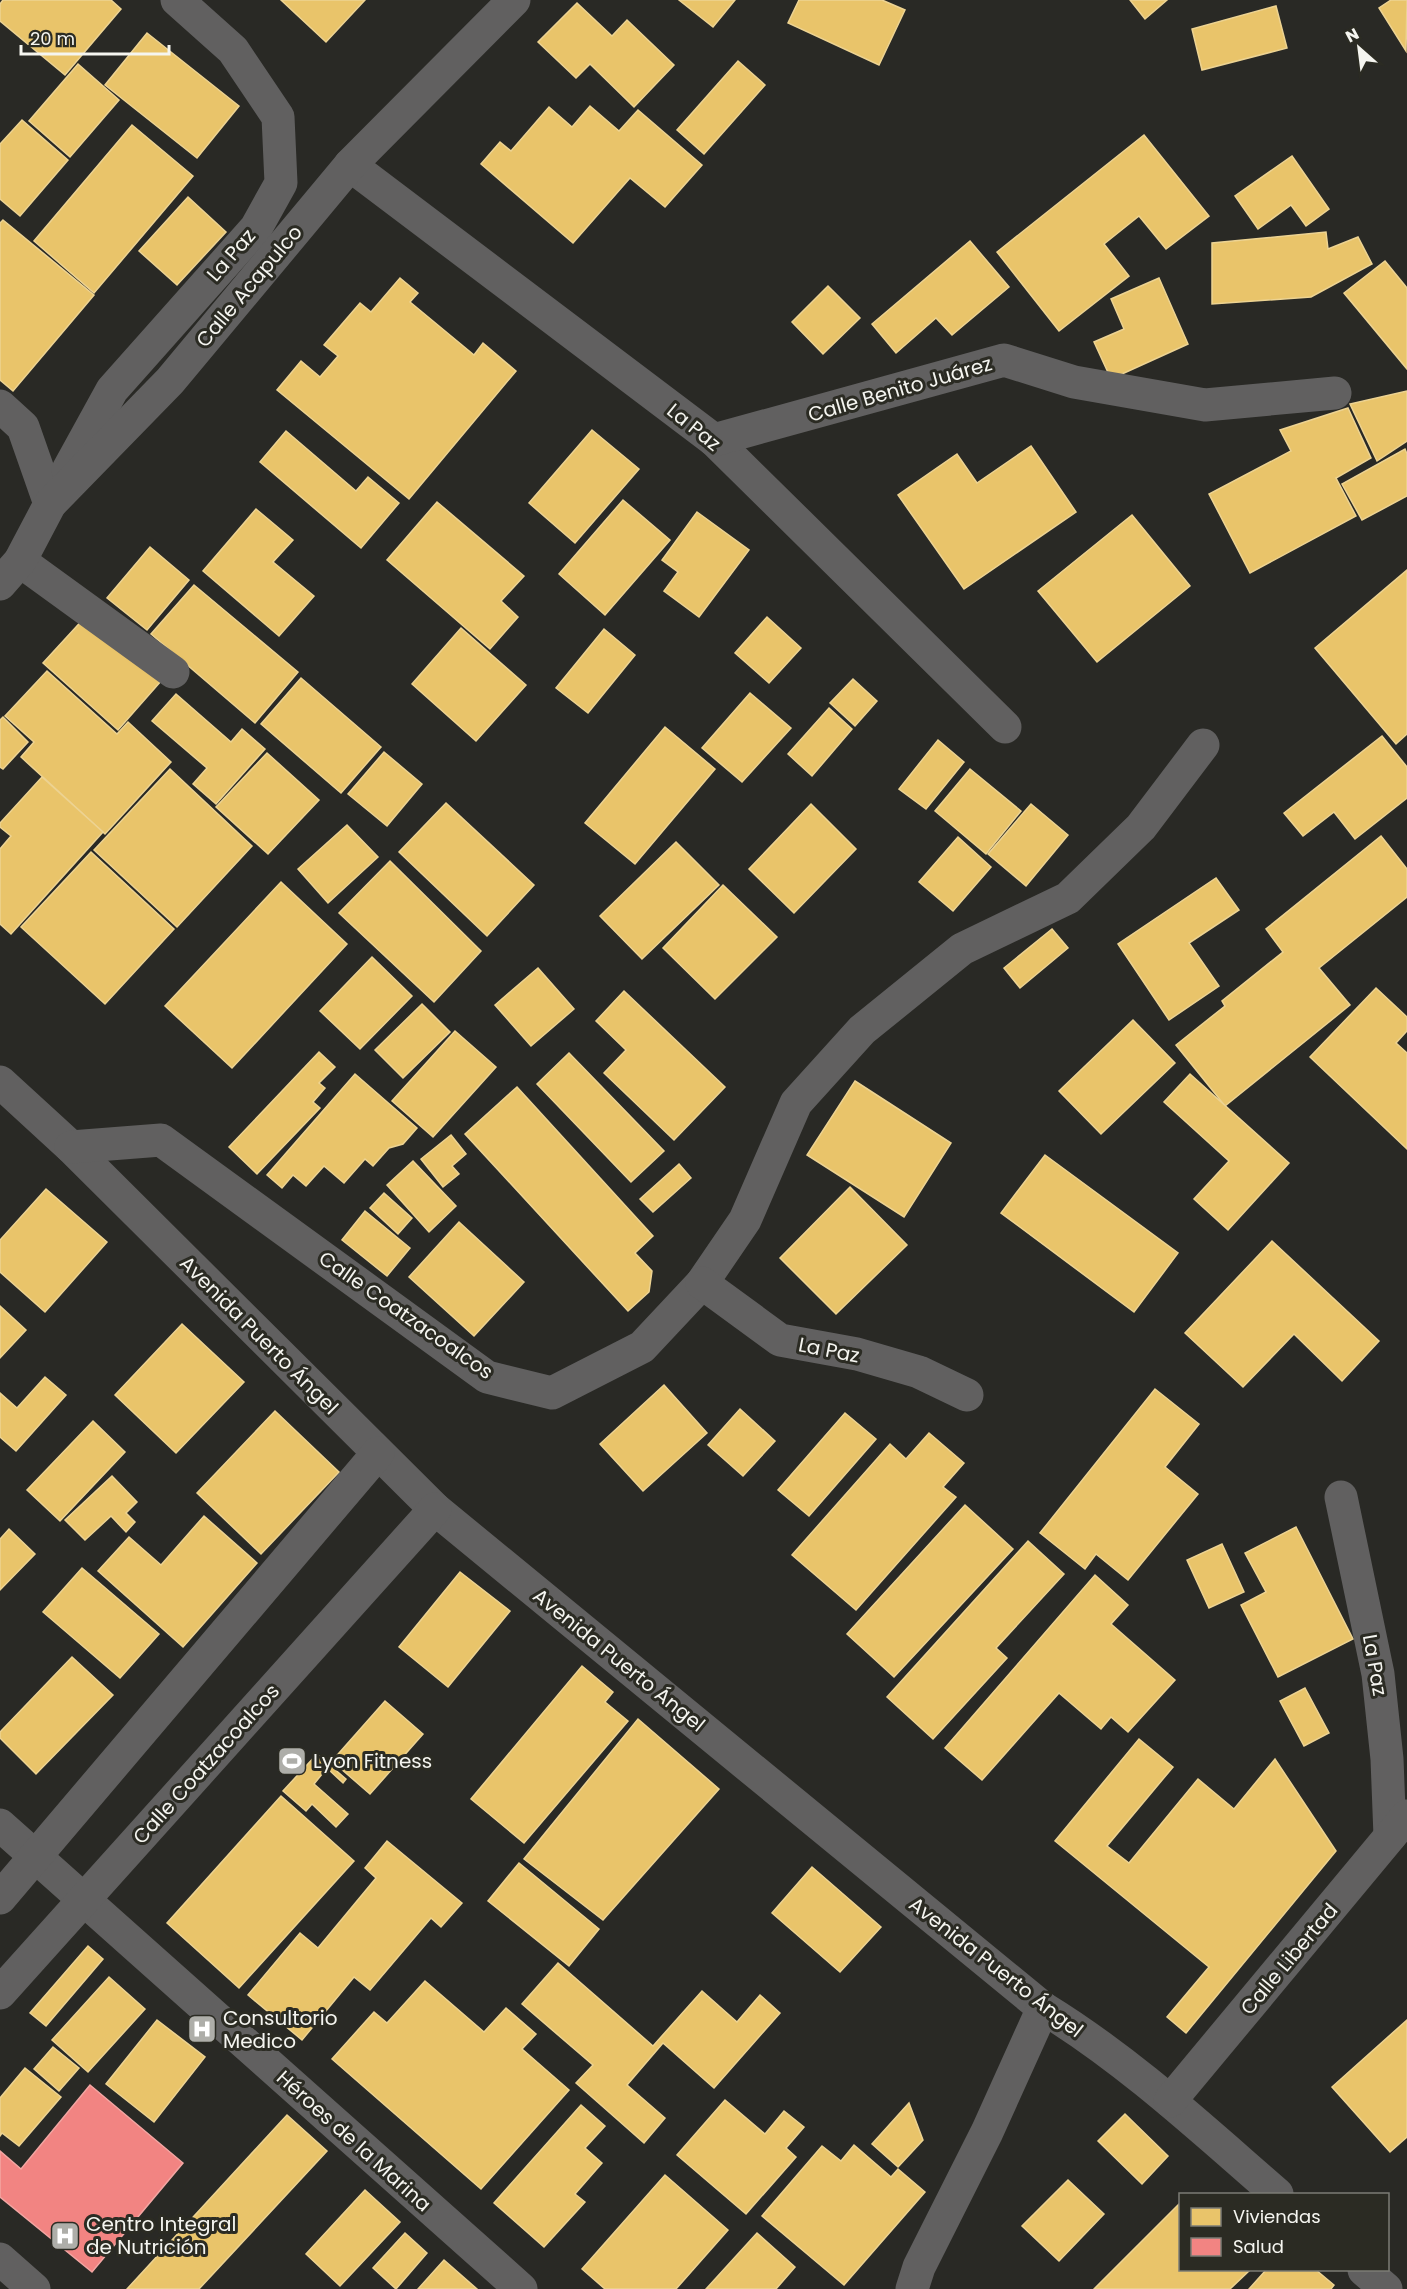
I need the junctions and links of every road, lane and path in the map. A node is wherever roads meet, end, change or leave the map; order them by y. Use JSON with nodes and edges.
{"nodes":[{"id":1,"x":177,"y":0,"type":"edge"},
{"id":2,"x":514,"y":0,"type":"edge"},
{"id":3,"x":350,"y":165,"type":"junction"},
{"id":4,"x":1335,"y":393,"type":"dead end"},
{"id":5,"x":0,"y":406,"type":"edge"},
{"id":6,"x":714,"y":440,"type":"junction"},
{"id":7,"x":50,"y":504,"type":"junction"},
{"id":8,"x":10,"y":572,"type":"edge"},
{"id":9,"x":173,"y":672,"type":"dead end"},
{"id":10,"x":1005,"y":727,"type":"dead end"},
{"id":11,"x":1203,"y":744,"type":"dead end"},
{"id":12,"x":0,"y":1082,"type":"edge"},
{"id":13,"x":71,"y":1147,"type":"junction"},
{"id":14,"x":702,"y":1283,"type":"junction"},
{"id":15,"x":967,"y":1395,"type":"dead end"},
{"id":16,"x":378,"y":1453,"type":"junction"},
{"id":17,"x":1341,"y":1497,"type":"dead end"},
{"id":18,"x":435,"y":1509,"type":"junction"},
{"id":19,"x":0,"y":1825,"type":"edge"},
{"id":20,"x":1398,"y":1826,"type":"edge"},
{"id":21,"x":36,"y":1858,"type":"junction"},
{"id":22,"x":0,"y":1898,"type":"edge"},
{"id":23,"x":83,"y":1901,"type":"junction"},
{"id":24,"x":0,"y":1994,"type":"edge"},
{"id":25,"x":1043,"y":2008,"type":"junction"},
{"id":26,"x":1170,"y":2101,"type":"junction"},
{"id":27,"x":1276,"y":2193,"type":"edge"},
{"id":28,"x":0,"y":2259,"type":"edge"},
{"id":29,"x":1365,"y":2271,"type":"edge"},
{"id":30,"x":923,"y":2282,"type":"edge"},
{"id":31,"x":34,"y":2289,"type":"edge"},
{"id":32,"x":521,"y":2289,"type":"edge"},
{"id":33,"x":1386,"y":2289,"type":"edge"}],
"edges":[{"from":1,"to":7,"type":"street","name":"La Paz"},
{"from":2,"to":3,"type":"street","name":"Calle Acapulco"},
{"from":3,"to":6,"type":"street","name":"La Paz"},
{"from":3,"to":7,"type":"street","name":"Calle Acapulco"},
{"from":4,"to":6,"type":"street","name":"Calle Benito Juárez"},
{"from":5,"to":7,"type":"street"},
{"from":6,"to":10,"type":"street","name":"La Paz"},
{"from":7,"to":8,"type":"street","name":"Calle Acapulco"},
{"from":8,"to":9,"type":"street"},
{"from":11,"to":14,"type":"street","name":"Calle Coatzacoalcos"},
{"from":12,"to":13,"type":"street","name":"Avenida Puerto Ángel"},
{"from":13,"to":14,"type":"street","name":"Calle Coatzacoalcos"},
{"from":13,"to":16,"type":"street","name":"Avenida Puerto Ángel"},
{"from":14,"to":15,"type":"street","name":"La Paz"},
{"from":16,"to":18,"type":"street","name":"Avenida Puerto Ángel"},
{"from":16,"to":21,"type":"street"},
{"from":17,"to":20,"type":"street","name":"La Paz"},
{"from":18,"to":23,"type":"street","name":"Calle Coatzacoalcos"},
{"from":18,"to":25,"type":"street","name":"Avenida Puerto Ángel"},
{"from":19,"to":21,"type":"street","name":"Héroes de la Marina"},
{"from":20,"to":26,"type":"street","name":"Calle Libertad"},
{"from":21,"to":22,"type":"street"},
{"from":21,"to":23,"type":"street","name":"Héroes de la Marina"},
{"from":23,"to":24,"type":"street","name":"Calle Coatzacoalcos"},
{"from":23,"to":32,"type":"street","name":"Héroes de la Marina"},
{"from":25,"to":26,"type":"street","name":"Avenida Puerto Ángel"},
{"from":25,"to":30,"type":"street"},
{"from":26,"to":27,"type":"street","name":"Avenida Puerto Ángel"},
{"from":28,"to":31,"type":"street"},
{"from":29,"to":33,"type":"street"}]}
